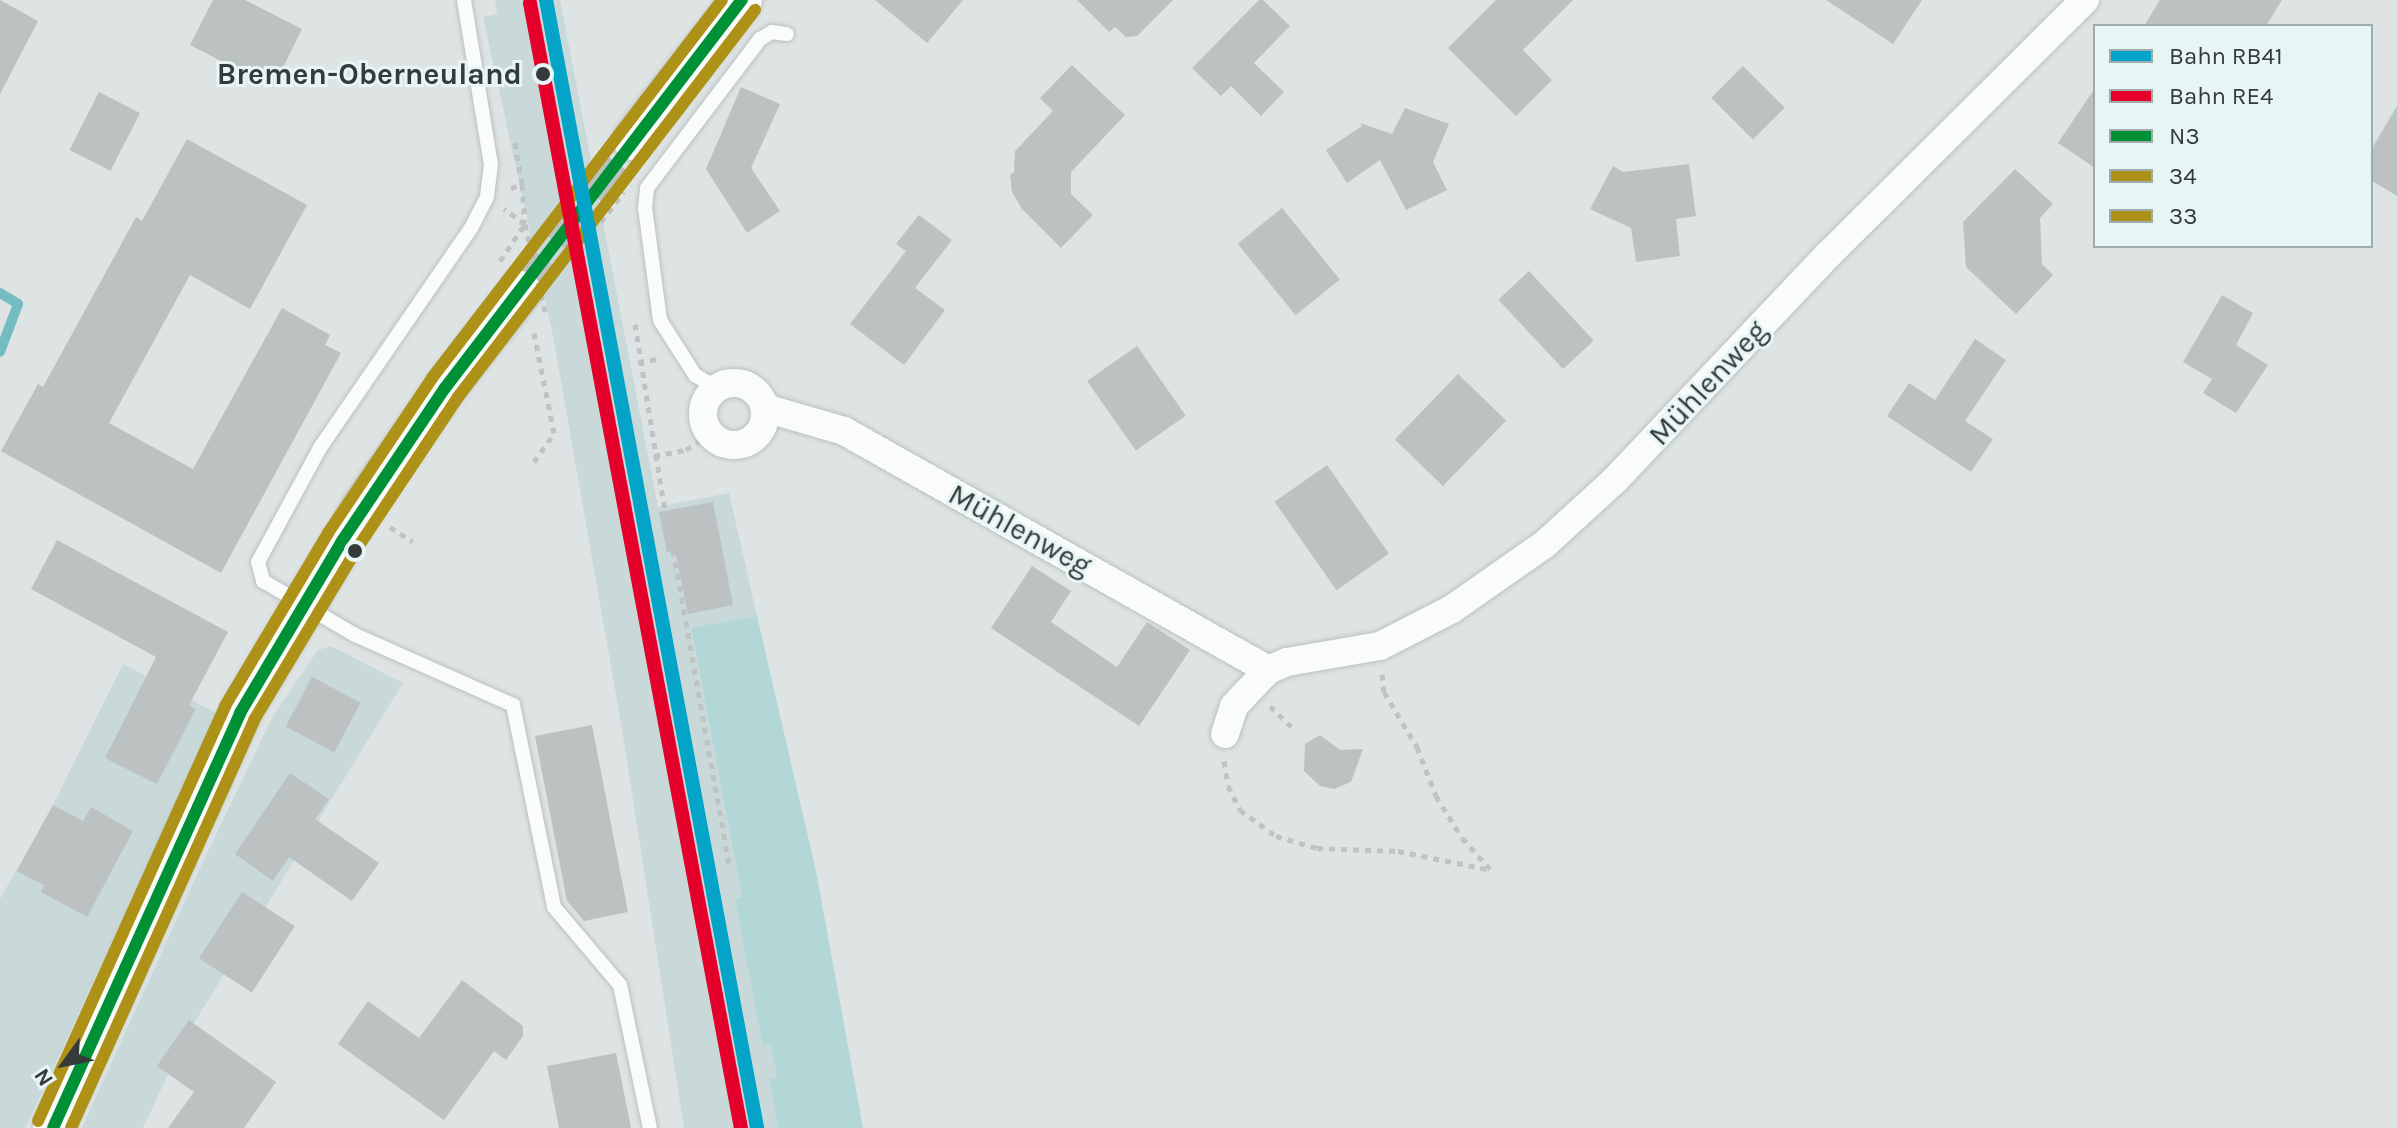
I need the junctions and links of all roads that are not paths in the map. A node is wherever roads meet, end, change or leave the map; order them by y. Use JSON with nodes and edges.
{"nodes":[{"id":1,"x":464,"y":0,"type":"edge"},
{"id":2,"x":742,"y":0,"type":"edge"},
{"id":3,"x":2085,"y":0,"type":"edge"},
{"id":4,"x":787,"y":34,"type":"dead end"},
{"id":5,"x":633,"y":140,"type":"tunnel mouth"},
{"id":6,"x":533,"y":304,"type":"tunnel mouth"},
{"id":7,"x":718,"y":388,"type":"junction"},
{"id":8,"x":765,"y":408,"type":"junction"},
{"id":9,"x":303,"y":606,"type":"junction"},
{"id":10,"x":1268,"y":670,"type":"junction"},
{"id":11,"x":1225,"y":734,"type":"road end"},
{"id":12,"x":53,"y":1128,"type":"edge"},
{"id":13,"x":650,"y":1128,"type":"edge"}],
"edges":[{"from":1,"to":9,"type":"lane"},
{"from":2,"to":5,"type":"street"},
{"from":3,"to":10,"type":"street","name":"Mühlenweg"},
{"from":4,"to":7,"type":"lane"},
{"from":6,"to":9,"type":"street"},
{"from":7,"to":8,"type":"street","name":"Mühlenweg"},
{"from":7,"to":8,"type":"street"},
{"from":8,"to":10,"type":"street","name":"Mühlenweg"},
{"from":9,"to":12,"type":"street"},
{"from":9,"to":13,"type":"lane"},
{"from":10,"to":11,"type":"street"}]}
